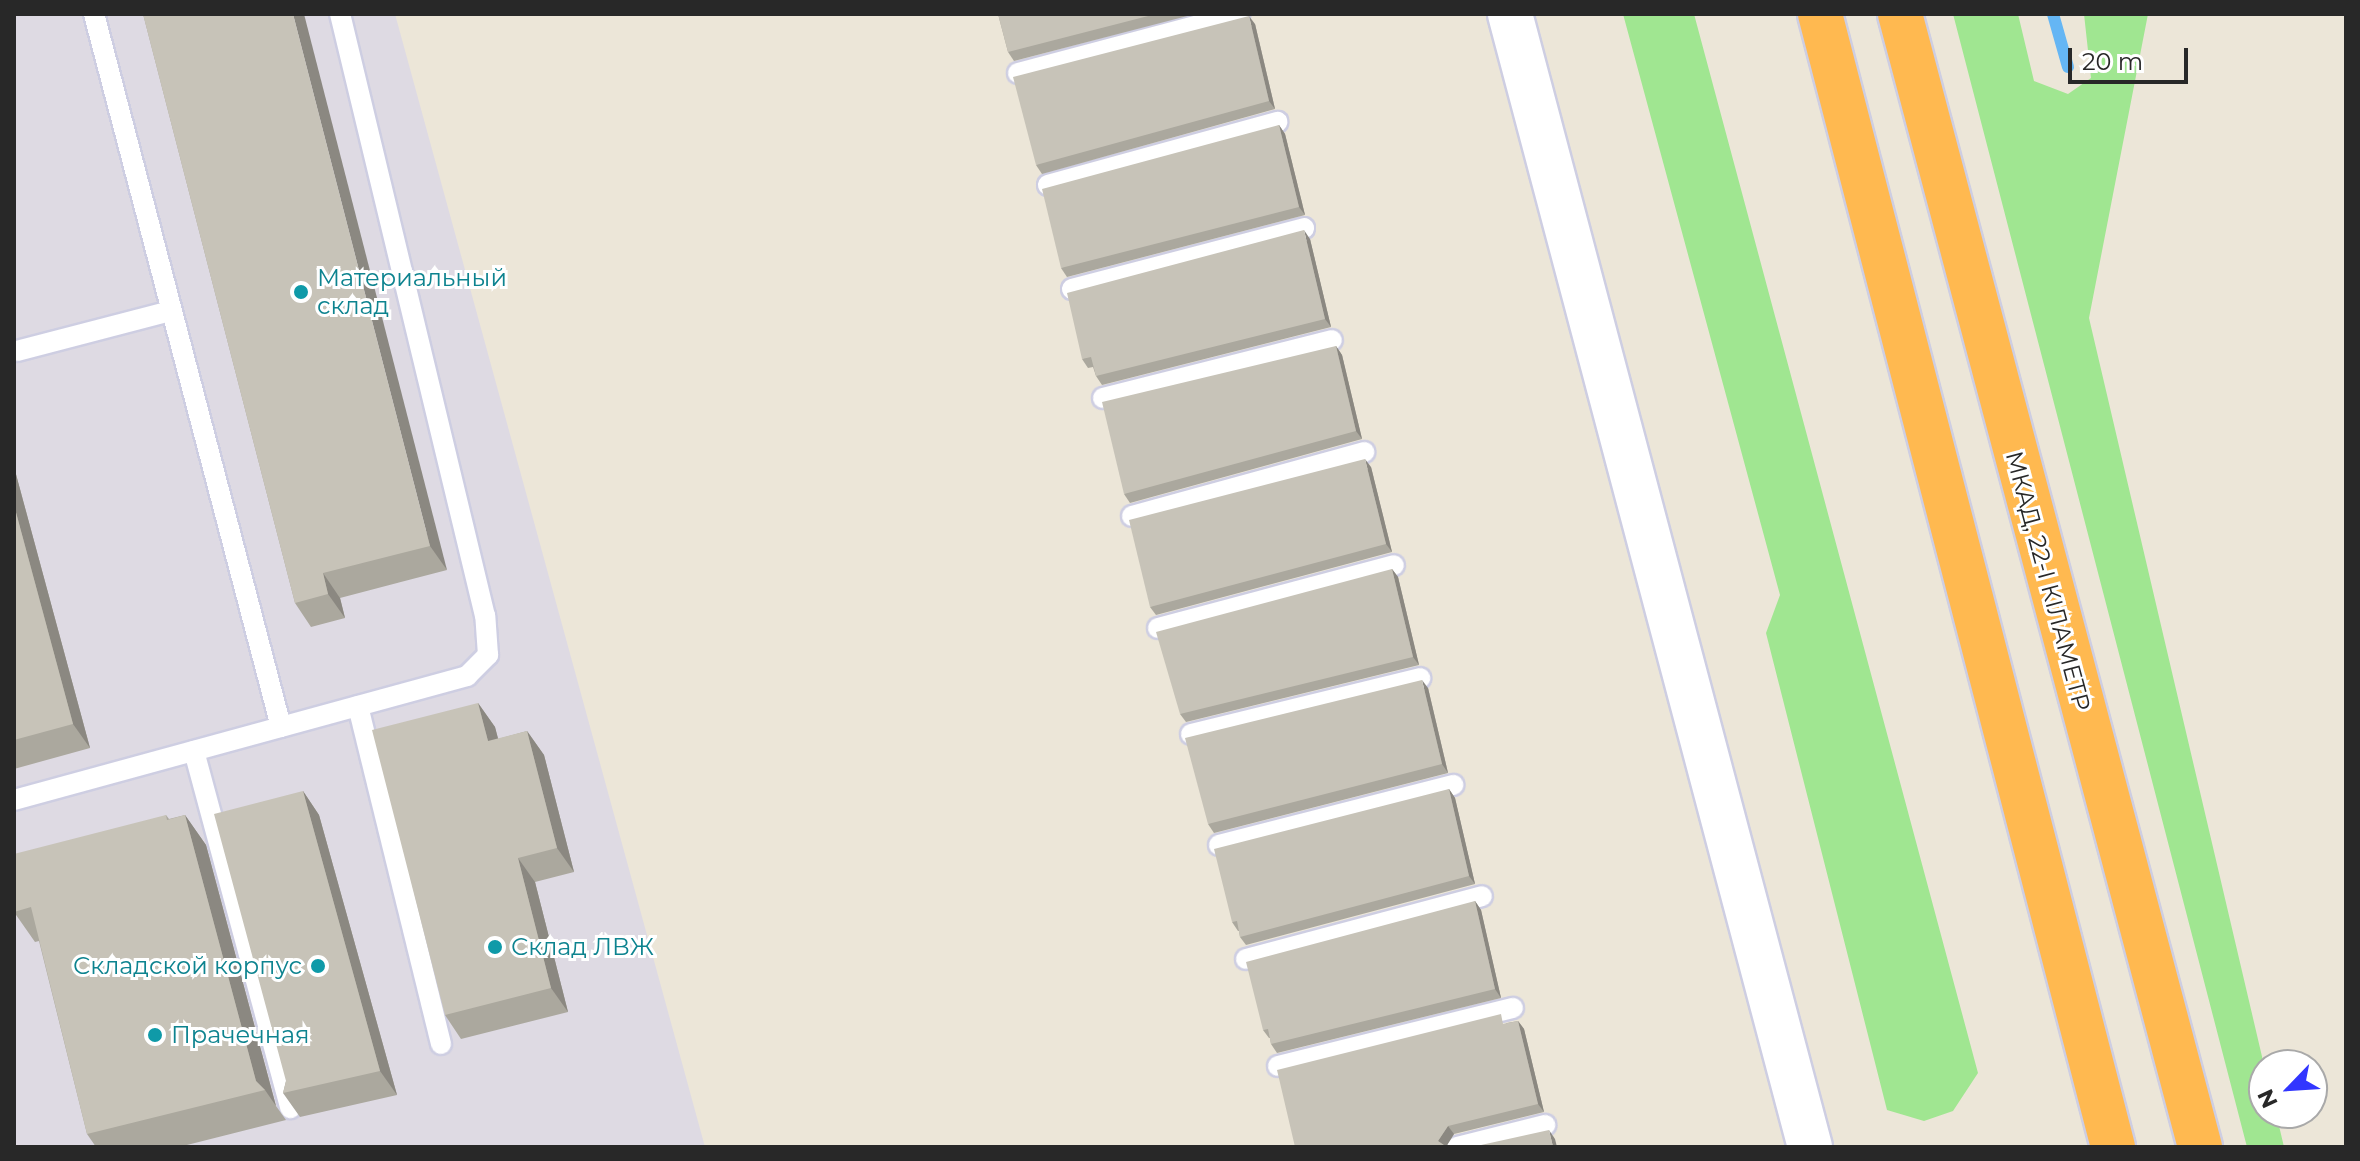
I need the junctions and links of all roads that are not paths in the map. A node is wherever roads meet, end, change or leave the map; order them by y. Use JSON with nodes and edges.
{"nodes":[{"id":1,"x":94,"y":14,"type":"edge"},
{"id":2,"x":340,"y":14,"type":"edge"},
{"id":3,"x":1239,"y":14,"type":"edge"},
{"id":4,"x":1510,"y":14,"type":"edge"},
{"id":5,"x":1820,"y":14,"type":"edge"},
{"id":6,"x":1900,"y":14,"type":"edge"},
{"id":7,"x":1018,"y":73,"type":"edge"},
{"id":8,"x":1277,"y":122,"type":"edge"},
{"id":9,"x":1048,"y":185,"type":"edge"},
{"id":10,"x":1304,"y":228,"type":"edge"},
{"id":11,"x":1072,"y":289,"type":"edge"},
{"id":12,"x":171,"y":311,"type":"junction"},
{"id":13,"x":1332,"y":340,"type":"dead end"},
{"id":14,"x":17,"y":351,"type":"dead end"},
{"id":15,"x":1103,"y":398,"type":"edge"},
{"id":16,"x":1364,"y":452,"type":"dead end"},
{"id":17,"x":1132,"y":516,"type":"edge"},
{"id":18,"x":1394,"y":565,"type":"dead end"},
{"id":19,"x":1158,"y":628,"type":"edge"},
{"id":20,"x":1420,"y":678,"type":"edge"},
{"id":21,"x":358,"y":706,"type":"junction"},
{"id":22,"x":281,"y":727,"type":"junction"},
{"id":23,"x":1191,"y":734,"type":"edge"},
{"id":24,"x":194,"y":751,"type":"junction"},
{"id":25,"x":1453,"y":785,"type":"dead end"},
{"id":26,"x":14,"y":800,"type":"edge"},
{"id":27,"x":1219,"y":845,"type":"edge"},
{"id":28,"x":1482,"y":896,"type":"dead end"},
{"id":29,"x":1246,"y":959,"type":"edge"},
{"id":30,"x":1513,"y":1008,"type":"dead end"},
{"id":31,"x":441,"y":1044,"type":"dead end"},
{"id":32,"x":1278,"y":1066,"type":"edge"},
{"id":33,"x":290,"y":1108,"type":"edge"},
{"id":34,"x":1545,"y":1125,"type":"dead end"},
{"id":35,"x":1457,"y":1147,"type":"edge"},
{"id":36,"x":1810,"y":1147,"type":"edge"},
{"id":37,"x":2113,"y":1147,"type":"edge"},
{"id":38,"x":2200,"y":1147,"type":"edge"}],
"edges":[{"from":1,"to":12,"type":"lane"},
{"from":2,"to":21,"type":"lane"},
{"from":3,"to":7,"type":"lane"},
{"from":4,"to":36,"type":"street"},
{"from":5,"to":37,"type":"highway"},
{"from":6,"to":38,"type":"highway","name":"МКАД, 22-І КІЛАМЕТР"},
{"from":8,"to":9,"type":"lane"},
{"from":10,"to":11,"type":"lane"},
{"from":12,"to":14,"type":"lane"},
{"from":12,"to":22,"type":"lane"},
{"from":13,"to":15,"type":"lane"},
{"from":16,"to":17,"type":"lane"},
{"from":18,"to":19,"type":"lane"},
{"from":20,"to":23,"type":"lane"},
{"from":21,"to":22,"type":"lane"},
{"from":21,"to":31,"type":"lane"},
{"from":22,"to":24,"type":"lane"},
{"from":24,"to":26,"type":"lane"},
{"from":24,"to":33,"type":"lane"},
{"from":25,"to":27,"type":"lane"},
{"from":28,"to":29,"type":"lane"},
{"from":30,"to":32,"type":"lane"},
{"from":34,"to":35,"type":"lane"}]}
